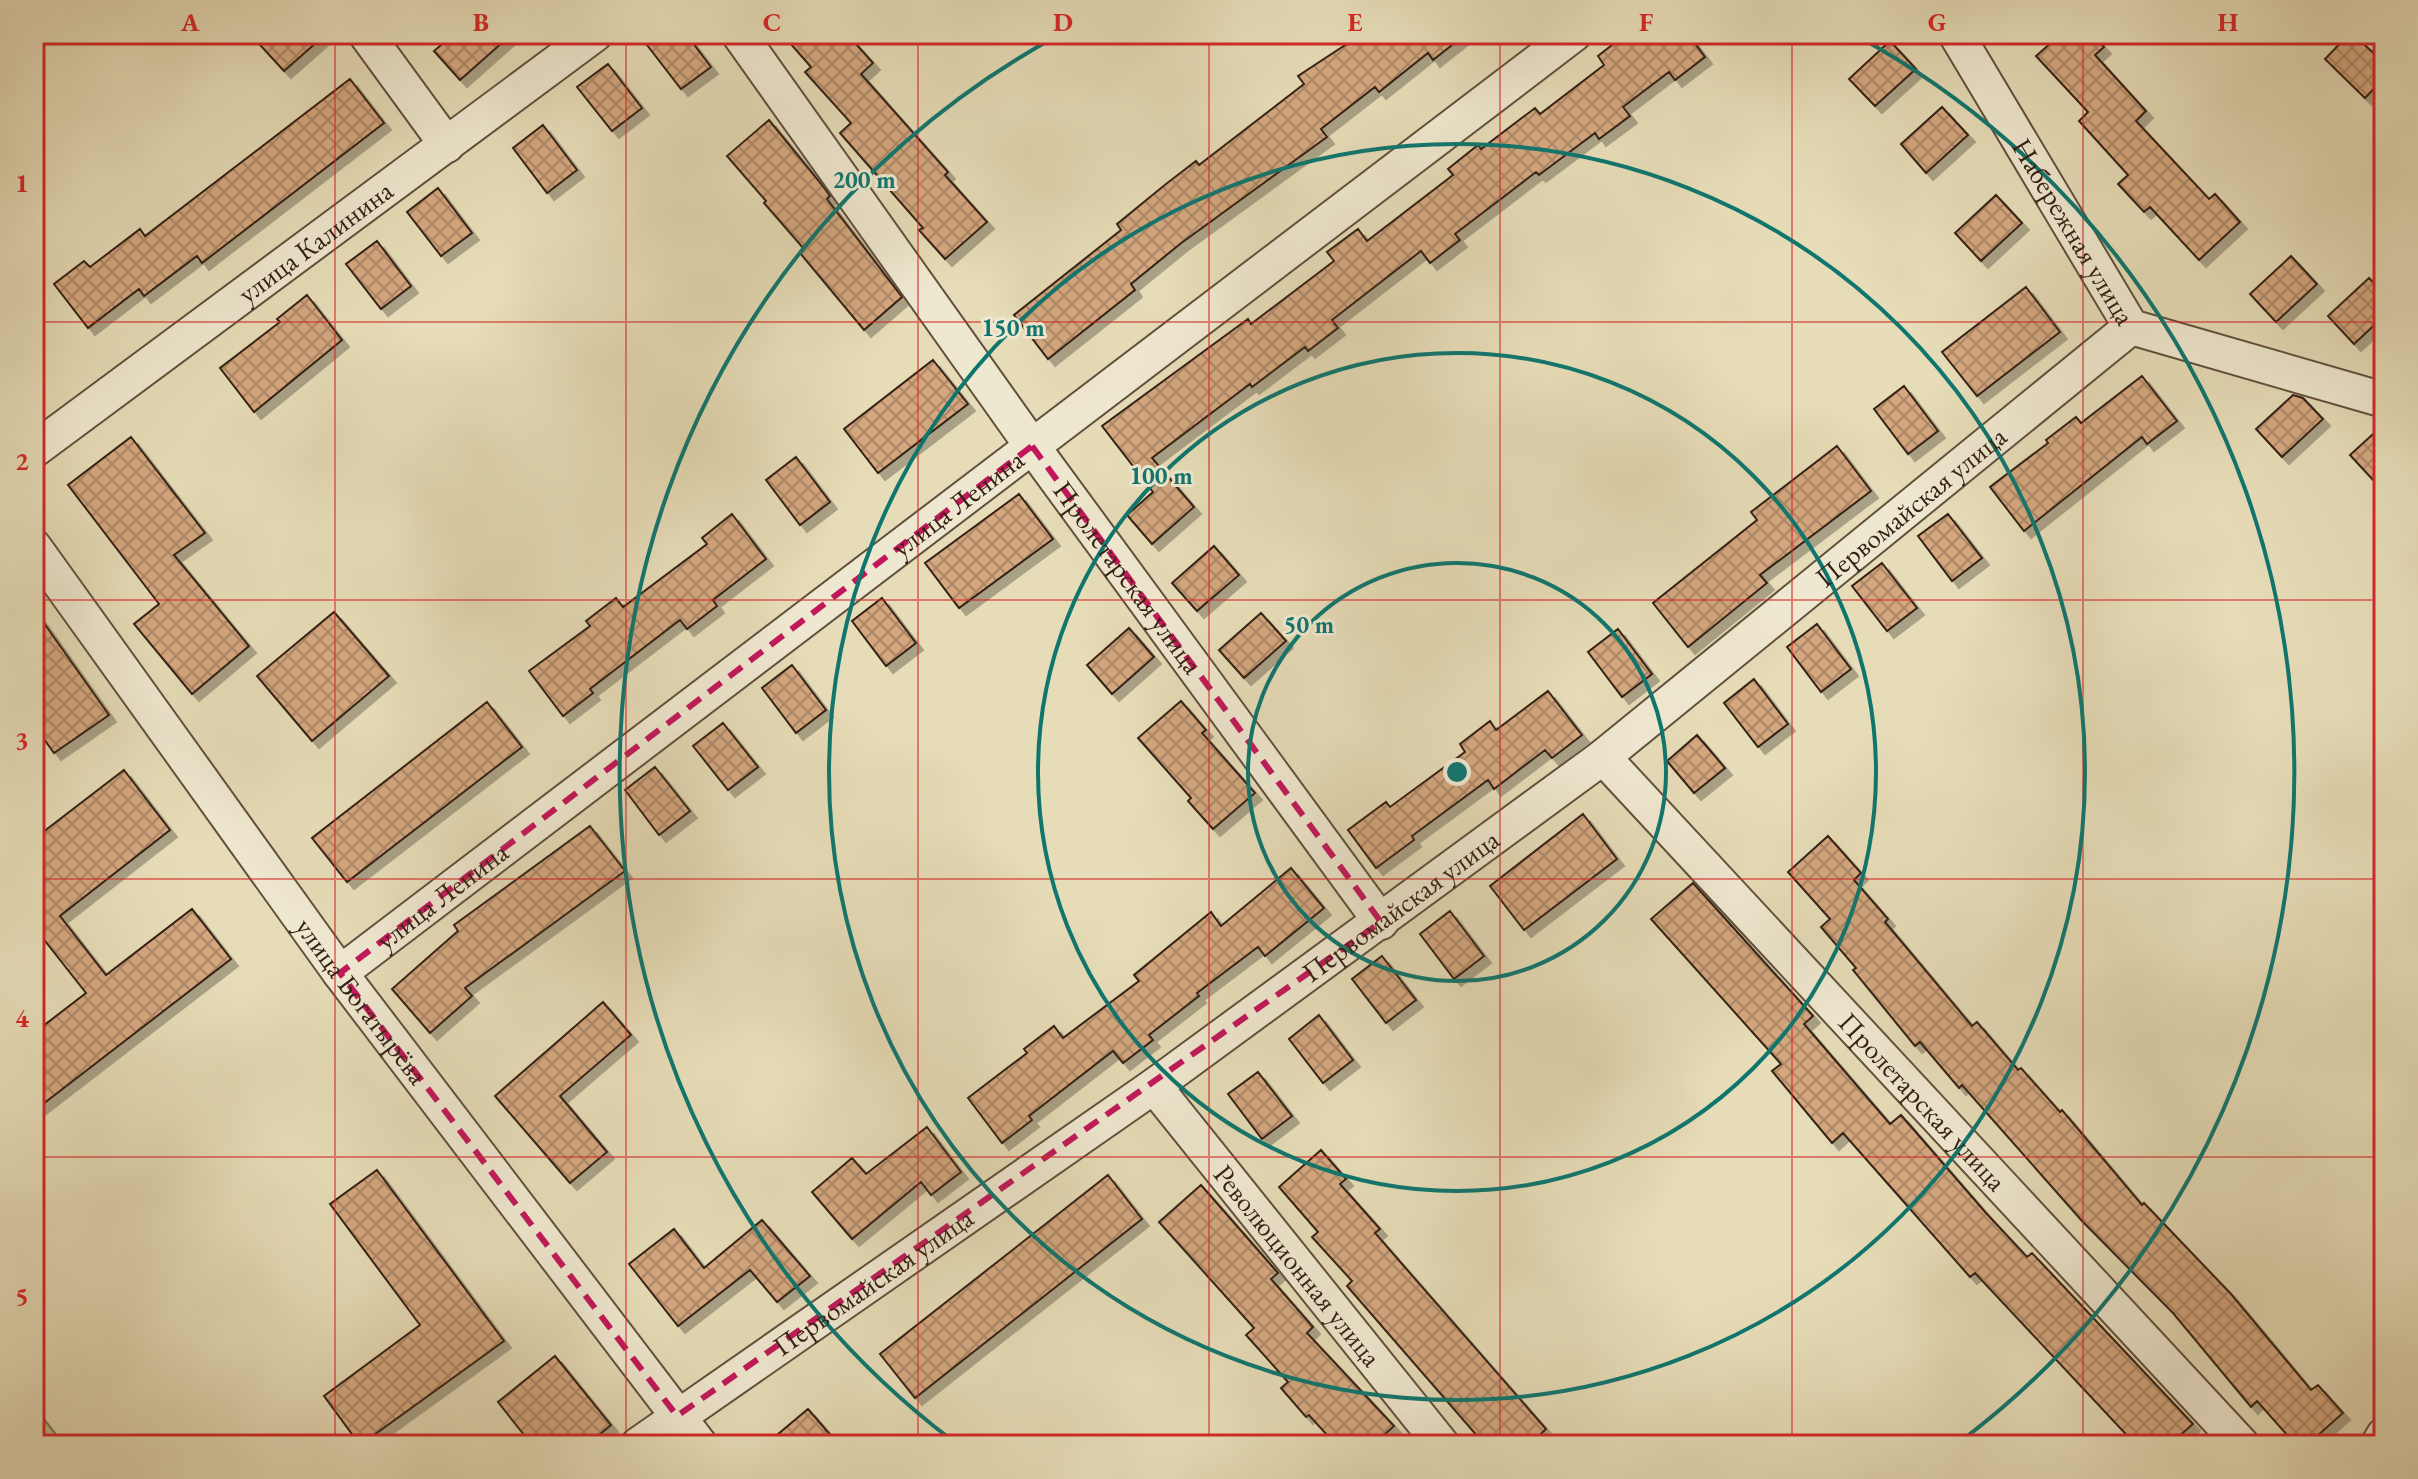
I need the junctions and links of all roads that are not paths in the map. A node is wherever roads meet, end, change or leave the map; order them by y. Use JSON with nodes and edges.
{"nodes":[{"id":1,"x":366,"y":34,"type":"edge"},
{"id":2,"x":595,"y":34,"type":"edge"},
{"id":3,"x":739,"y":34,"type":"edge"},
{"id":4,"x":1574,"y":34,"type":"edge"},
{"id":5,"x":1956,"y":34,"type":"edge"},
{"id":6,"x":447,"y":145,"type":"junction"},
{"id":7,"x":2131,"y":327,"type":"junction"},
{"id":8,"x":2384,"y":400,"type":"edge"},
{"id":9,"x":1032,"y":446,"type":"junction"},
{"id":10,"x":34,"y":450,"type":"edge"},
{"id":11,"x":34,"y":547,"type":"edge"},
{"id":12,"x":1603,"y":757,"type":"junction"},
{"id":13,"x":1381,"y":922,"type":"junction"},
{"id":14,"x":340,"y":973,"type":"junction"},
{"id":15,"x":1154,"y":1086,"type":"junction"},
{"id":16,"x":677,"y":1416,"type":"junction"},
{"id":17,"x":2384,"y":1435,"type":"edge"},
{"id":18,"x":638,"y":1445,"type":"edge"},
{"id":19,"x":700,"y":1445,"type":"edge"},
{"id":20,"x":1442,"y":1445,"type":"edge"},
{"id":21,"x":2242,"y":1445,"type":"edge"},
{"id":22,"x":2378,"y":1445,"type":"edge"}],
"edges":[{"from":1,"to":6,"type":"street"},
{"from":2,"to":6,"type":"street","name":"улица Калинина"},
{"from":3,"to":9,"type":"street","name":"Пролетарская улица"},
{"from":4,"to":9,"type":"street","name":"улица Ленина"},
{"from":5,"to":7,"type":"street","name":"Набережная улица"},
{"from":6,"to":10,"type":"street","name":"улица Калинина"},
{"from":7,"to":8,"type":"street","name":"Набережная улица"},
{"from":7,"to":12,"type":"street","name":"Первомайская улица"},
{"from":9,"to":13,"type":"street","name":"Пролетарская улица"},
{"from":9,"to":14,"type":"street","name":"улица Ленина"},
{"from":11,"to":14,"type":"street","name":"улица Богатырёва"},
{"from":12,"to":13,"type":"street","name":"Первомайская улица"},
{"from":12,"to":21,"type":"street","name":"Пролетарская улица"},
{"from":13,"to":15,"type":"street","name":"Первомайская улица"},
{"from":14,"to":16,"type":"street","name":"улица Богатырёва"},
{"from":15,"to":16,"type":"street","name":"Первомайская улица"},
{"from":15,"to":20,"type":"street","name":"Революционная улица"},
{"from":16,"to":18,"type":"street","name":"Первомайская улица"},
{"from":16,"to":19,"type":"street","name":"улица Богатырёва"},
{"from":17,"to":22,"type":"street"}]}
